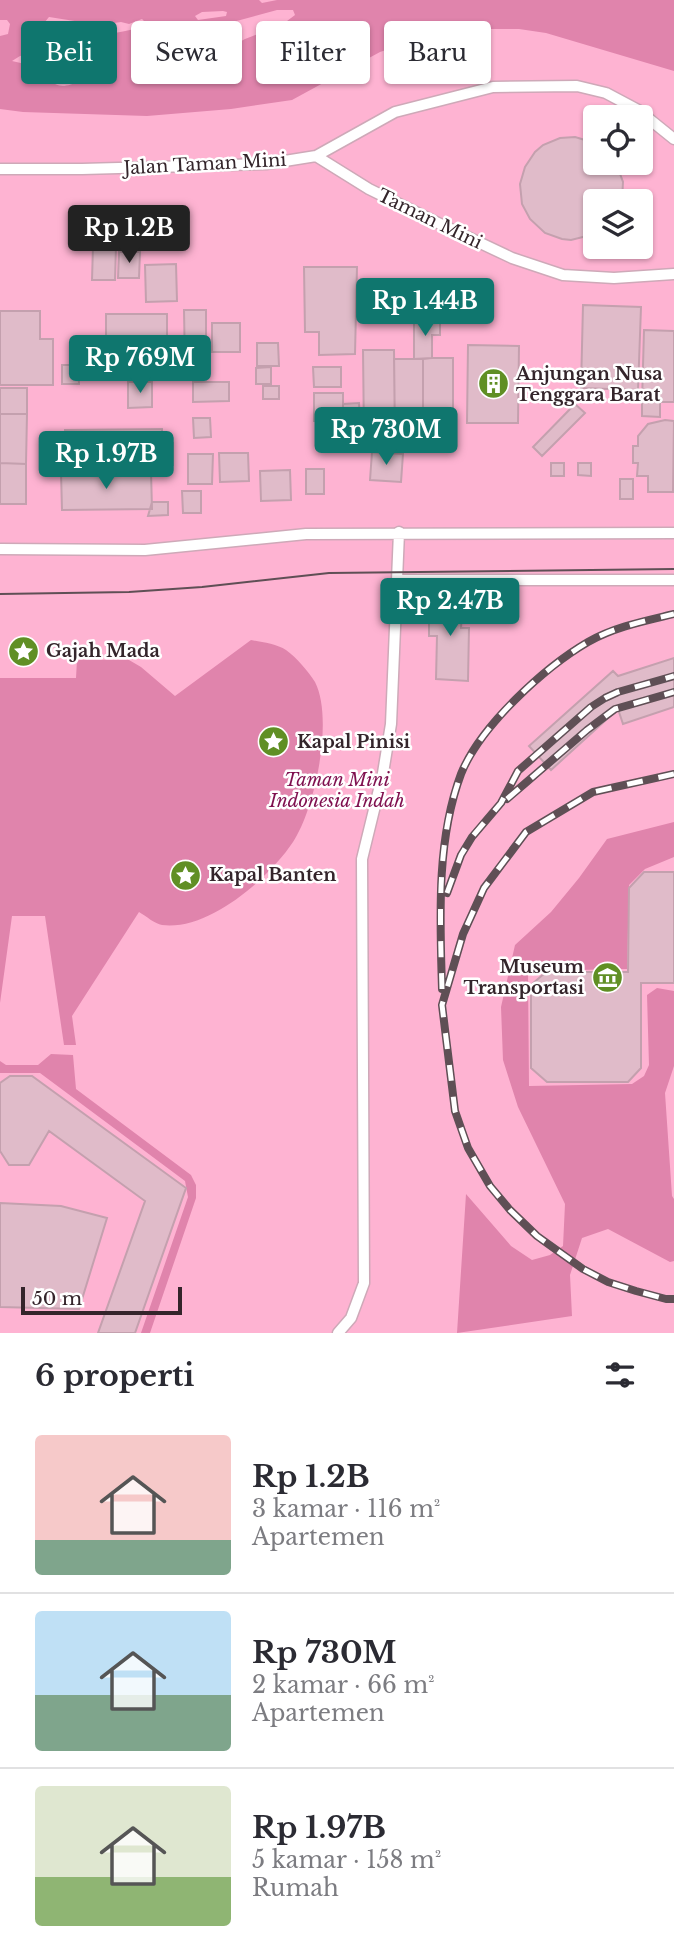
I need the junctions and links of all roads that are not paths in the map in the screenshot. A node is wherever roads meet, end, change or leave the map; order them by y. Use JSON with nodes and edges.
{"nodes":[{"id":1,"x":674,"y":139,"type":"edge"},
{"id":2,"x":316,"y":156,"type":"junction"},
{"id":3,"x":0,"y":169,"type":"edge"},
{"id":4,"x":674,"y":274,"type":"edge"},
{"id":5,"x":400,"y":532,"type":"junction"},
{"id":6,"x":674,"y":533,"type":"edge"},
{"id":7,"x":0,"y":549,"type":"edge"},
{"id":8,"x":398,"y":580,"type":"junction"},
{"id":9,"x":674,"y":580,"type":"edge"},
{"id":10,"x":338,"y":1333,"type":"edge"}],
"edges":[{"from":1,"to":2,"type":"lane","name":"Jalan Taman Mini"},
{"from":2,"to":3,"type":"lane","name":"Jalan Taman Mini"},
{"from":2,"to":4,"type":"lane","name":"Taman Mini"},
{"from":5,"to":6,"type":"lane"},
{"from":5,"to":7,"type":"lane"},
{"from":5,"to":8,"type":"lane"},
{"from":8,"to":9,"type":"lane"},
{"from":8,"to":10,"type":"lane"}]}
